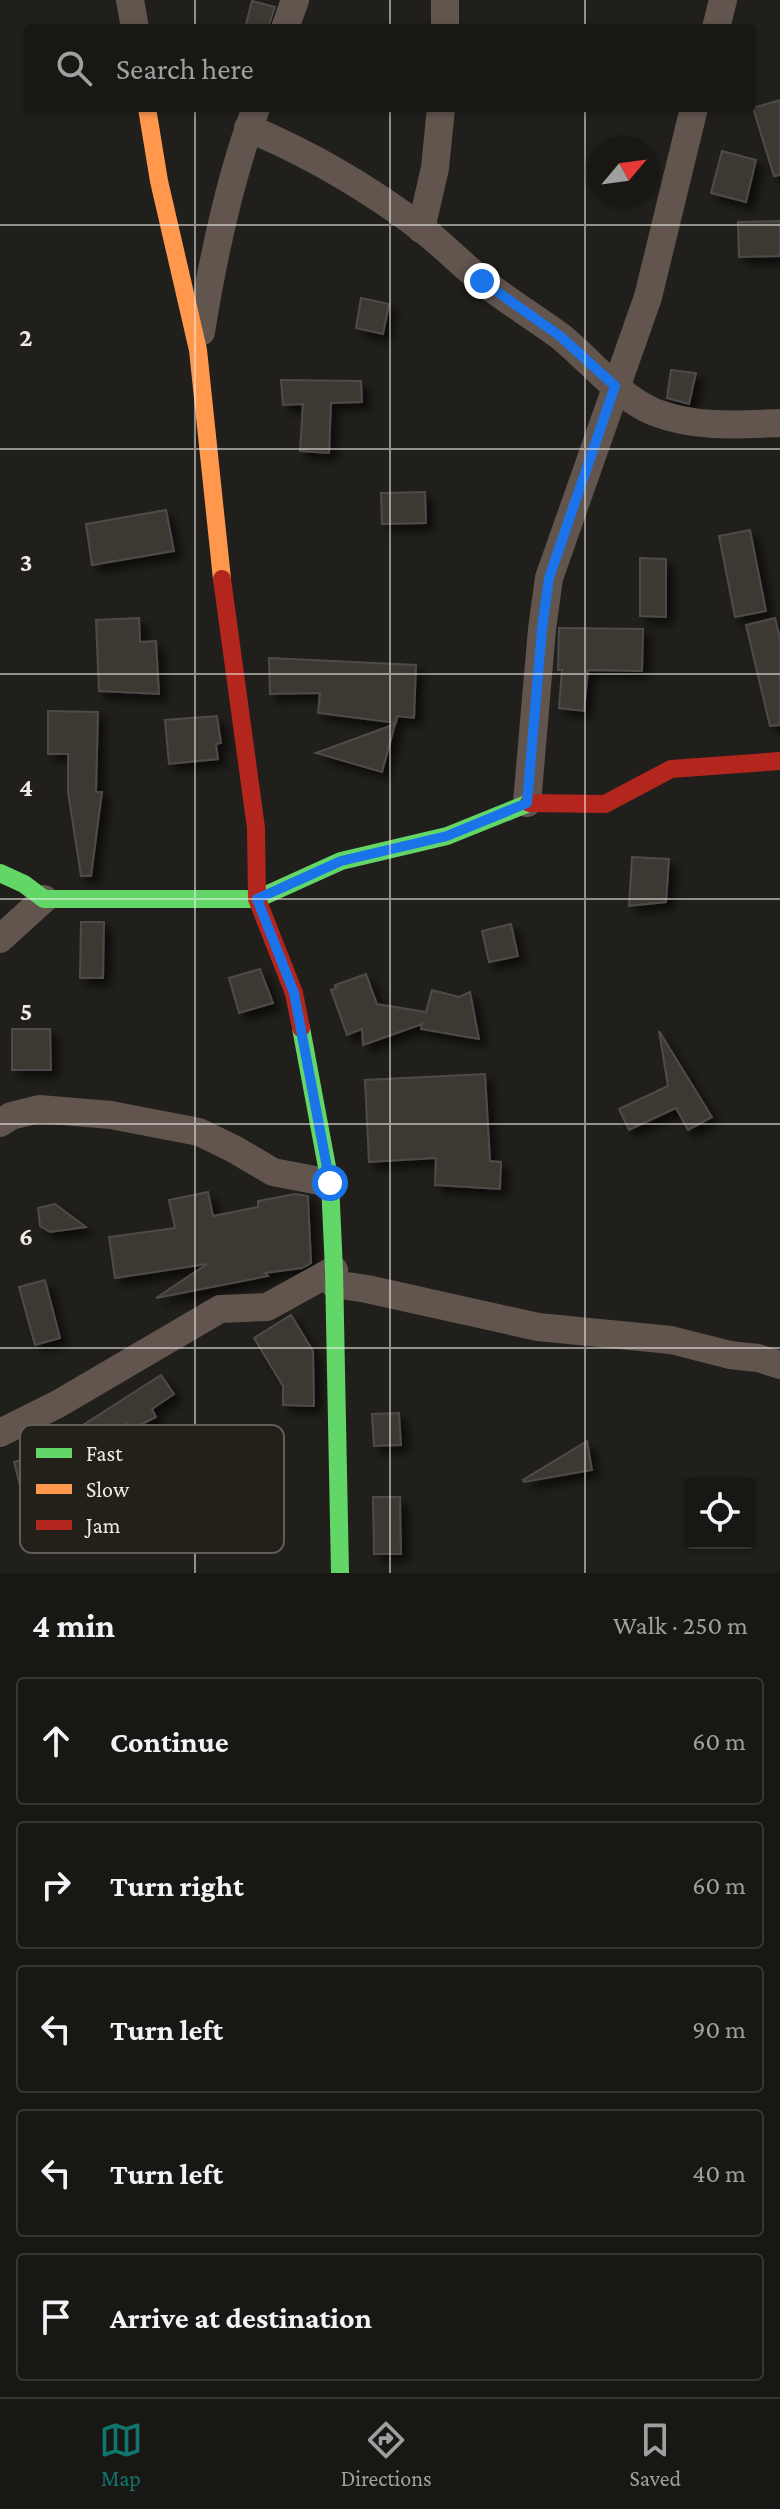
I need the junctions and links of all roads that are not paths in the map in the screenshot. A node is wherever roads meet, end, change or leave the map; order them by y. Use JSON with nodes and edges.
{"nodes":[{"id":1,"x":130,"y":0,"type":"edge"},
{"id":2,"x":295,"y":0,"type":"edge"},
{"id":3,"x":445,"y":0,"type":"edge"},
{"id":4,"x":134,"y":24,"type":"edge"},
{"id":5,"x":286,"y":24,"type":"edge"},
{"id":6,"x":445,"y":24,"type":"edge"},
{"id":7,"x":148,"y":112,"type":"edge"},
{"id":8,"x":441,"y":112,"type":"edge"},
{"id":9,"x":693,"y":112,"type":"edge"},
{"id":10,"x":252,"y":118,"type":"edge"},
{"id":11,"x":421,"y":229,"type":"junction"},
{"id":12,"x":198,"y":350,"type":"junction"},
{"id":13,"x":615,"y":386,"type":"junction"},
{"id":14,"x":780,"y":423,"type":"edge"},
{"id":15,"x":780,"y":761,"type":"edge"},
{"id":16,"x":527,"y":803,"type":"junction"},
{"id":17,"x":0,"y":873,"type":"edge"},
{"id":18,"x":44,"y":899,"type":"junction"},
{"id":19,"x":257,"y":899,"type":"junction"},
{"id":20,"x":0,"y":939,"type":"edge"},
{"id":21,"x":0,"y":1123,"type":"edge"},
{"id":22,"x":330,"y":1183,"type":"junction"},
{"id":23,"x":334,"y":1277,"type":"junction"},
{"id":24,"x":780,"y":1365,"type":"edge"},
{"id":25,"x":0,"y":1433,"type":"edge"},
{"id":26,"x":340,"y":1573,"type":"edge"}],
"edges":[{"from":1,"to":4,"type":"street"},
{"from":2,"to":5,"type":"street"},
{"from":3,"to":6,"type":"street"},
{"from":7,"to":12,"type":"street"},
{"from":8,"to":11,"type":"street"},
{"from":9,"to":13,"type":"street"},
{"from":10,"to":11,"type":"street"},
{"from":10,"to":12,"type":"street"},
{"from":11,"to":13,"type":"street"},
{"from":12,"to":19,"type":"street"},
{"from":13,"to":14,"type":"street"},
{"from":13,"to":16,"type":"street"},
{"from":15,"to":16,"type":"street"},
{"from":16,"to":19,"type":"street"},
{"from":17,"to":18,"type":"street"},
{"from":18,"to":19,"type":"street"},
{"from":18,"to":20,"type":"street"},
{"from":19,"to":22,"type":"street"},
{"from":21,"to":22,"type":"street"},
{"from":22,"to":23,"type":"street"},
{"from":23,"to":24,"type":"street"},
{"from":23,"to":25,"type":"street"},
{"from":23,"to":26,"type":"street"}]}
